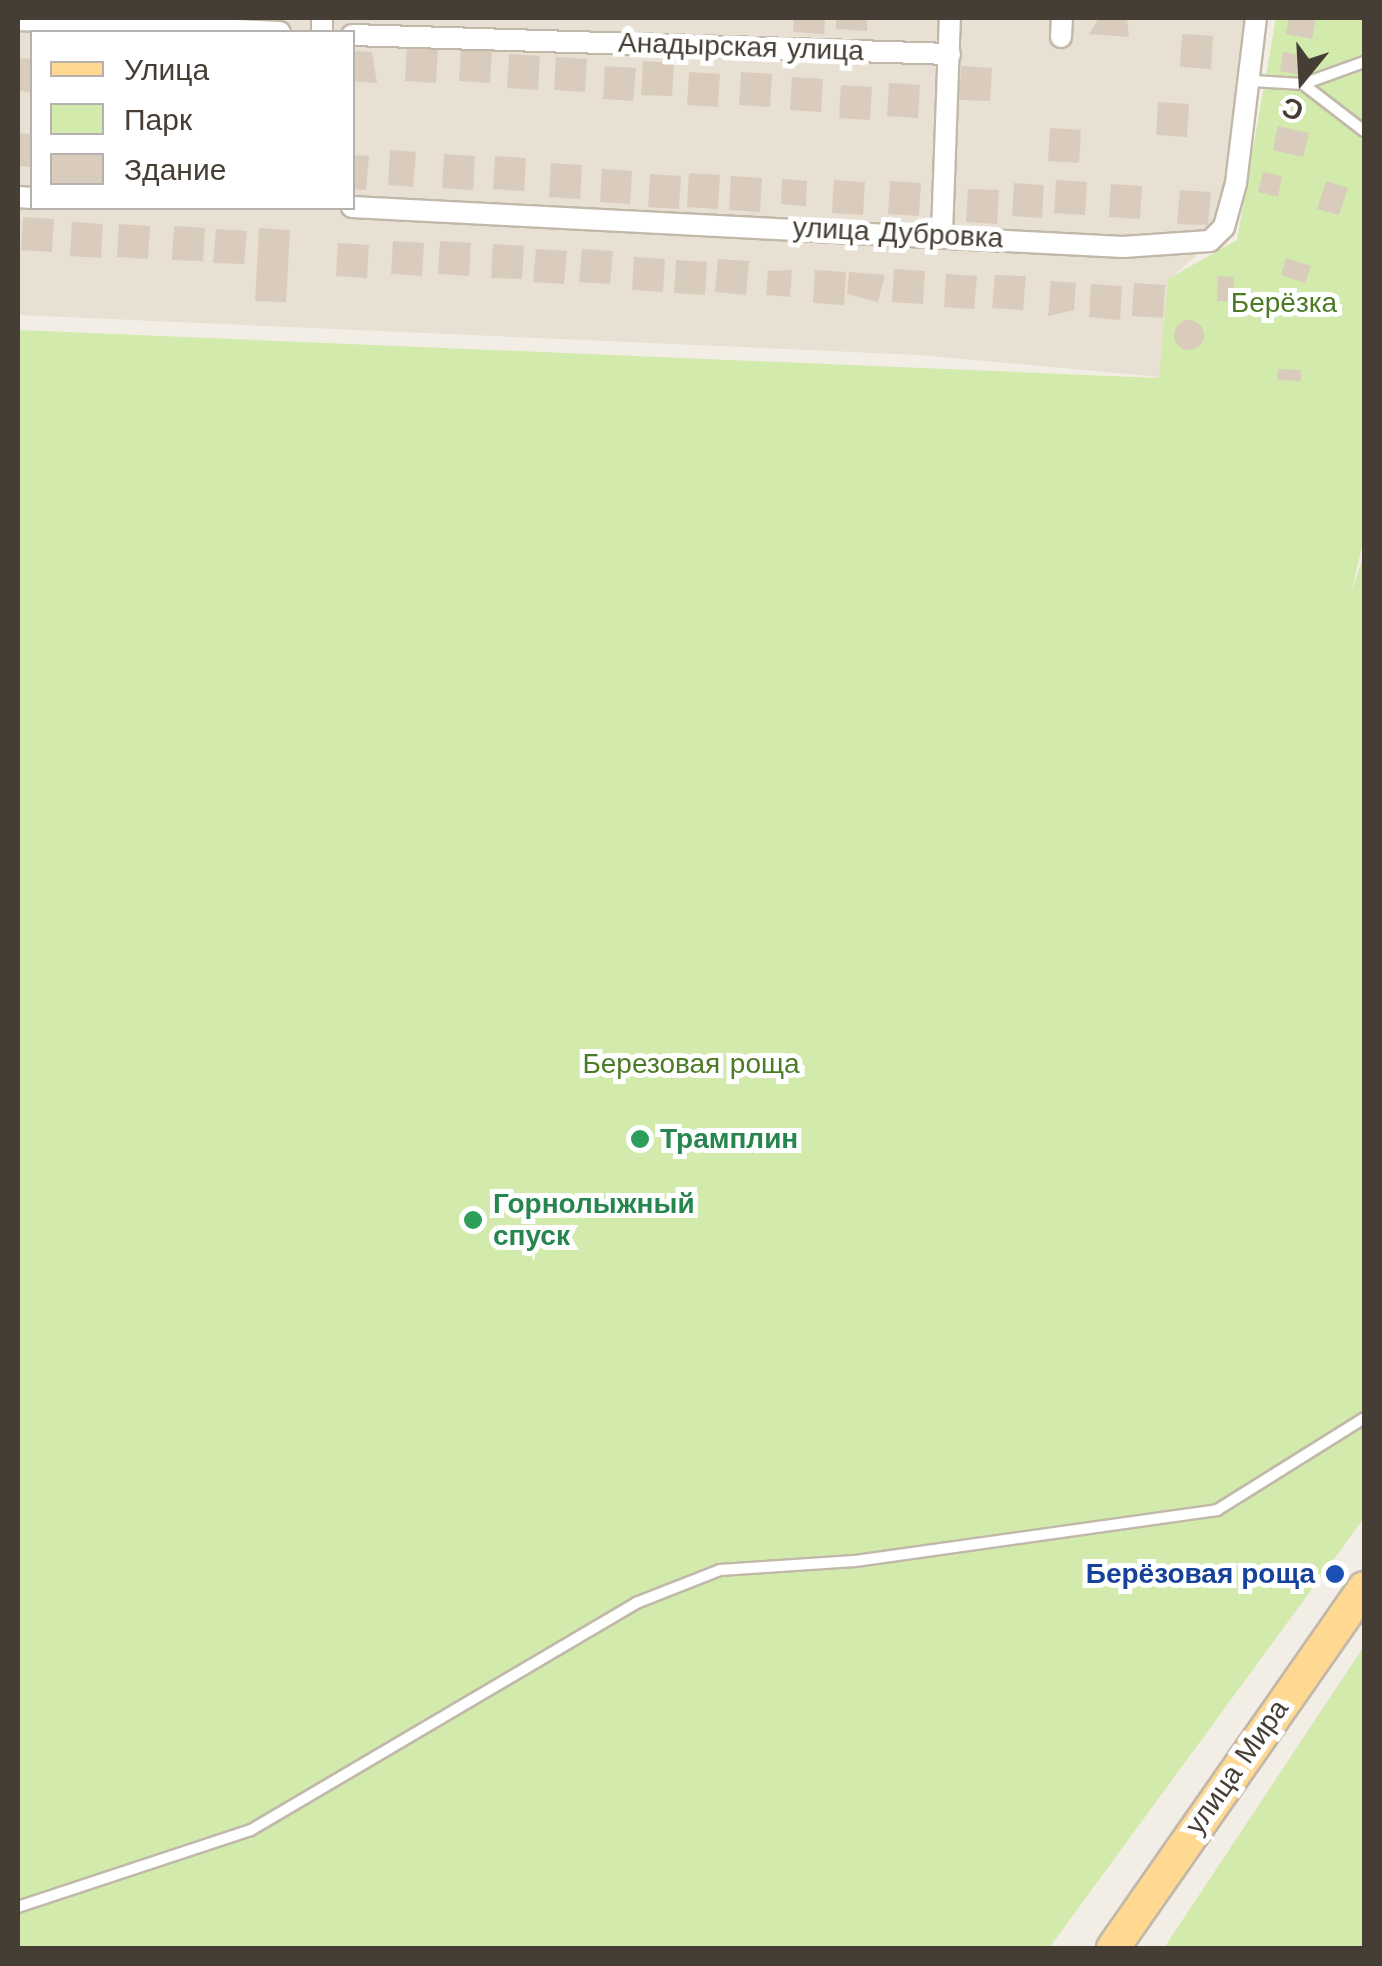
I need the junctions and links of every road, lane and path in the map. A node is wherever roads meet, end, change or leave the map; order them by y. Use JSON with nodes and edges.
{"nodes":[{"id":1,"x":950,"y":18,"type":"edge"},
{"id":2,"x":1256,"y":18,"type":"edge"},
{"id":3,"x":18,"y":20,"type":"edge"},
{"id":4,"x":236,"y":30,"type":"edge"},
{"id":5,"x":355,"y":36,"type":"edge"},
{"id":6,"x":950,"y":54,"type":"junction"},
{"id":7,"x":1364,"y":62,"type":"edge"},
{"id":8,"x":1252,"y":81,"type":"junction"},
{"id":9,"x":1303,"y":84,"type":"junction"},
{"id":10,"x":1364,"y":131,"type":"edge"},
{"id":11,"x":355,"y":207,"type":"edge"},
{"id":12,"x":942,"y":233,"type":"junction"},
{"id":13,"x":1364,"y":1418,"type":"edge"},
{"id":14,"x":1364,"y":1588,"type":"edge"},
{"id":15,"x":18,"y":1907,"type":"edge"},
{"id":16,"x":1113,"y":1948,"type":"edge"}],
"edges":[{"from":1,"to":6,"type":"street"},
{"from":2,"to":8,"type":"street","name":"улица Дубровка"},
{"from":3,"to":4,"type":"street"},
{"from":5,"to":6,"type":"street","name":"Анадырская улица"},
{"from":6,"to":12,"type":"street"},
{"from":7,"to":9,"type":"lane"},
{"from":8,"to":9,"type":"lane"},
{"from":8,"to":12,"type":"street","name":"улица Дубровка"},
{"from":9,"to":10,"type":"lane"},
{"from":11,"to":12,"type":"street","name":"улица Дубровка"},
{"from":13,"to":15,"type":"lane"},
{"from":14,"to":16,"type":"main road","name":"улица Мира"}]}
